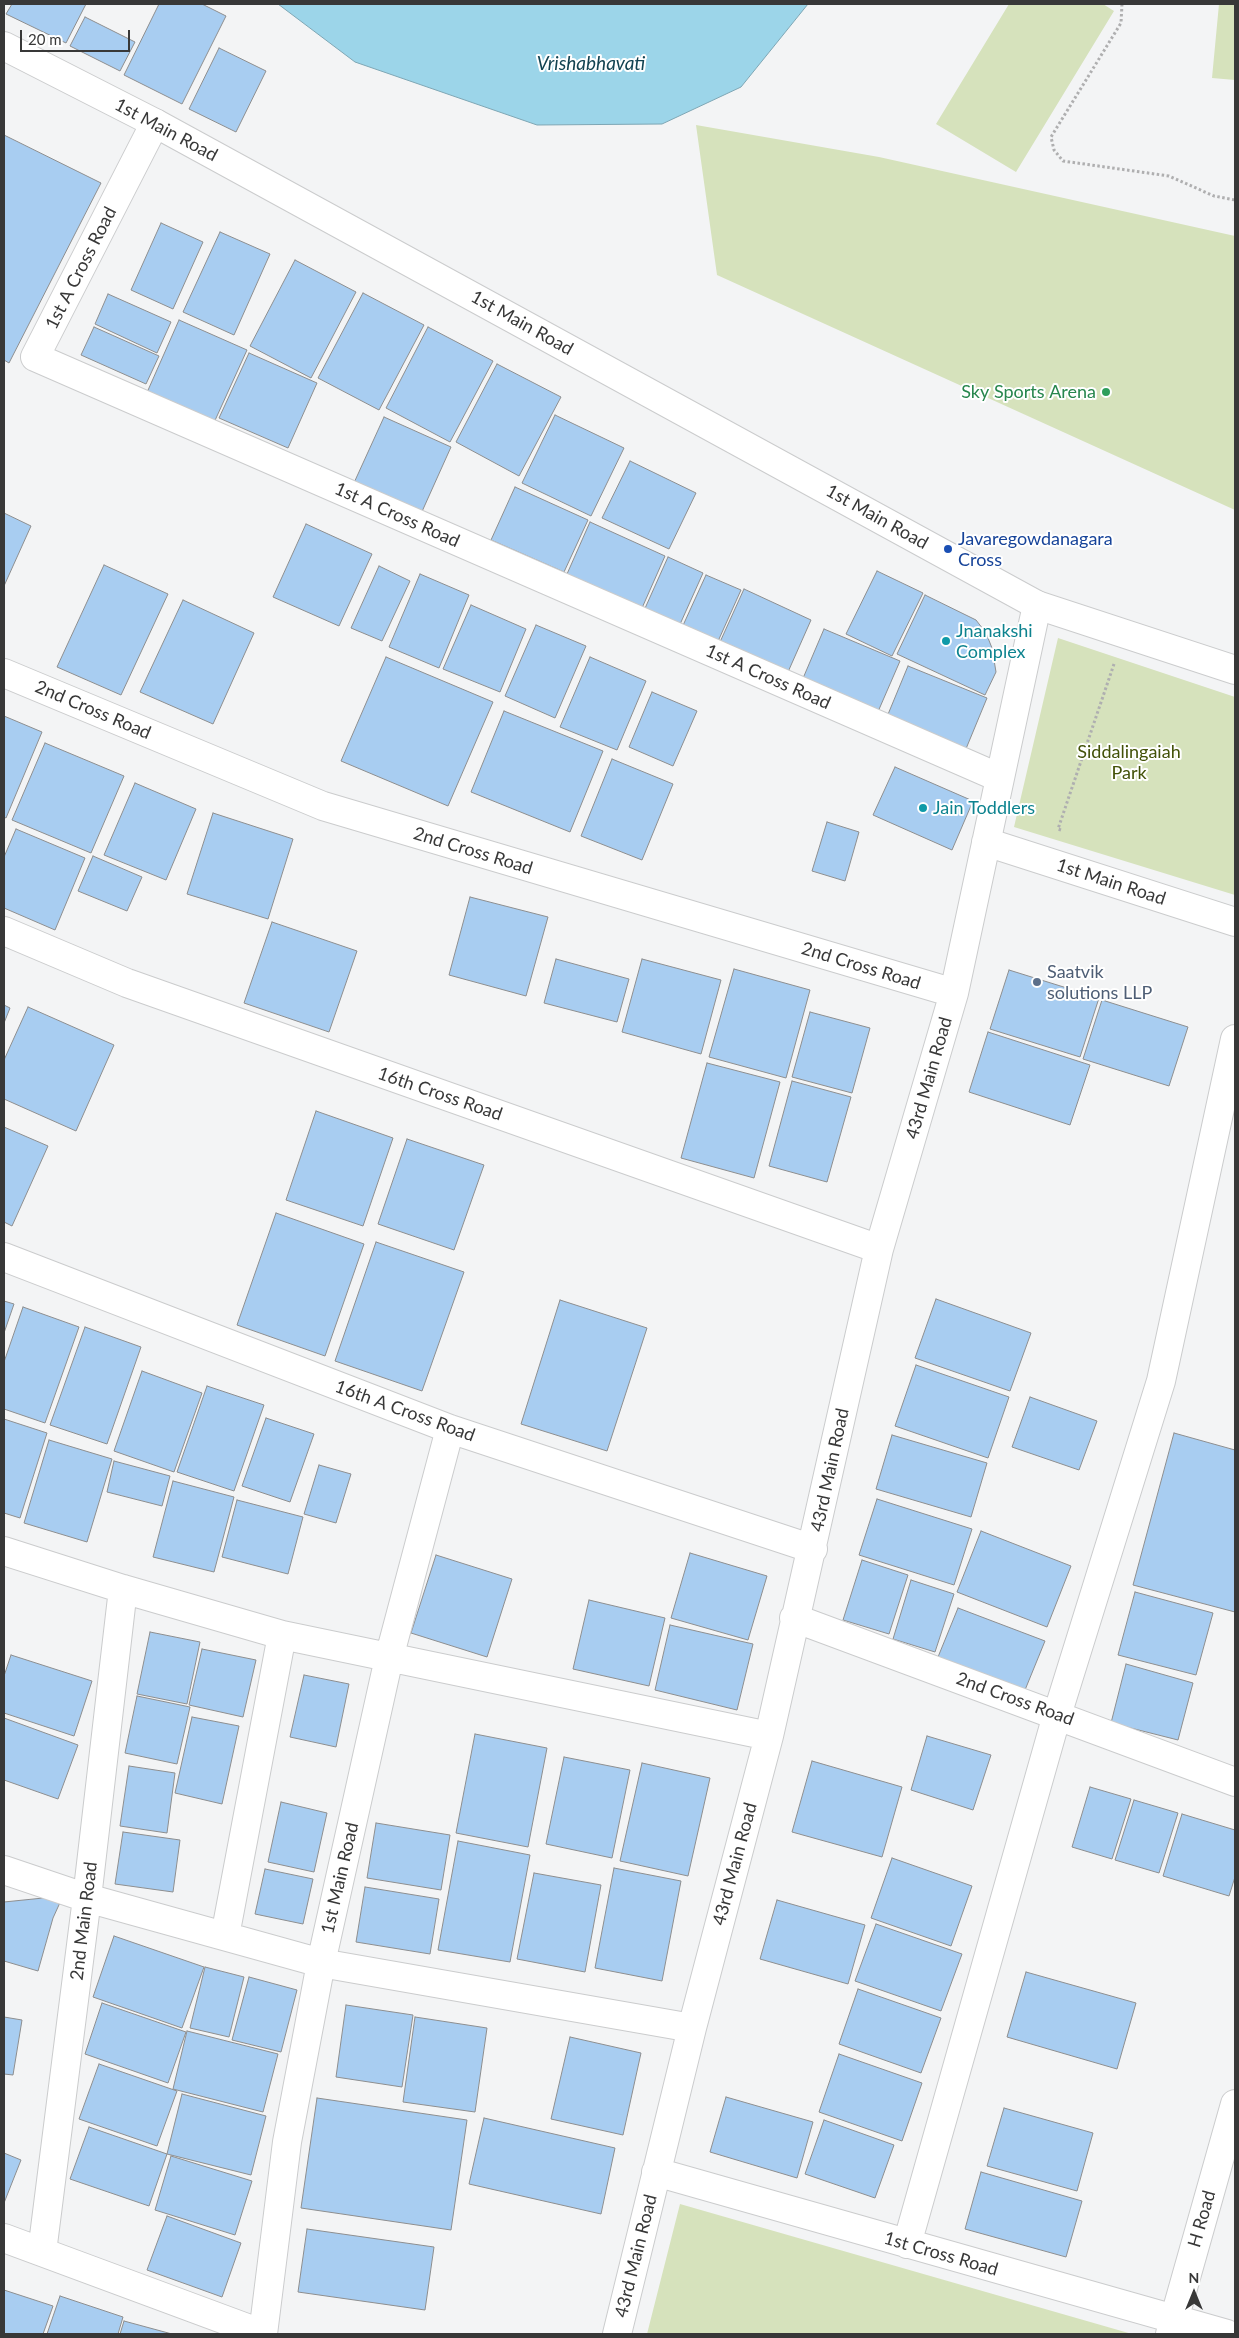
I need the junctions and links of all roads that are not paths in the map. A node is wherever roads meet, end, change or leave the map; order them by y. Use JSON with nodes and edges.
{"nodes":[{"id":1,"x":4,"y":46,"type":"edge"},
{"id":2,"x":155,"y":123,"type":"junction"},
{"id":3,"x":1037,"y":604,"type":"junction"},
{"id":4,"x":1235,"y":670,"type":"edge"},
{"id":5,"x":4,"y":673,"type":"edge"},
{"id":6,"x":1000,"y":778,"type":"junction"},
{"id":7,"x":986,"y":842,"type":"junction"},
{"id":8,"x":1235,"y":922,"type":"edge"},
{"id":9,"x":4,"y":931,"type":"edge"},
{"id":10,"x":954,"y":993,"type":"junction"},
{"id":11,"x":1235,"y":1039,"type":"edge"},
{"id":12,"x":879,"y":1249,"type":"junction"},
{"id":13,"x":4,"y":1257,"type":"edge"},
{"id":14,"x":450,"y":1429,"type":"junction"},
{"id":15,"x":813,"y":1549,"type":"junction"},
{"id":16,"x":4,"y":1551,"type":"edge"},
{"id":17,"x":123,"y":1589,"type":"junction"},
{"id":18,"x":794,"y":1618,"type":"junction"},
{"id":19,"x":282,"y":1635,"type":"junction"},
{"id":20,"x":389,"y":1658,"type":"junction"},
{"id":21,"x":1057,"y":1715,"type":"junction"},
{"id":22,"x":769,"y":1736,"type":"junction"},
{"id":23,"x":1235,"y":1782,"type":"edge"},
{"id":24,"x":4,"y":1870,"type":"edge"},
{"id":25,"x":87,"y":1898,"type":"junction"},
{"id":26,"x":225,"y":1936,"type":"junction"},
{"id":27,"x":321,"y":1963,"type":"junction"},
{"id":28,"x":692,"y":2028,"type":"junction"},
{"id":29,"x":1235,"y":2104,"type":"edge"},
{"id":30,"x":656,"y":2172,"type":"junction"},
{"id":31,"x":4,"y":2238,"type":"edge"},
{"id":32,"x":907,"y":2244,"type":"junction"},
{"id":33,"x":42,"y":2252,"type":"junction"},
{"id":34,"x":1172,"y":2327,"type":"edge"},
{"id":35,"x":263,"y":2334,"type":"edge"},
{"id":36,"x":617,"y":2334,"type":"edge"},
{"id":37,"x":1227,"y":2334,"type":"edge"}],
"edges":[{"from":1,"to":2,"type":"street","name":"1st Main Road"},
{"from":2,"to":3,"type":"street","name":"1st Main Road"},
{"from":2,"to":6,"type":"street","name":"1st A Cross Road"},
{"from":3,"to":4,"type":"street","name":"1st Main Road"},
{"from":3,"to":6,"type":"street","name":"43rd Main Road"},
{"from":5,"to":10,"type":"street","name":"2nd Cross Road"},
{"from":6,"to":7,"type":"street","name":"43rd Main Road"},
{"from":7,"to":8,"type":"street","name":"1st Main Road"},
{"from":7,"to":10,"type":"street","name":"43rd Main Road"},
{"from":9,"to":12,"type":"street","name":"16th Cross Road"},
{"from":10,"to":12,"type":"street","name":"43rd Main Road"},
{"from":11,"to":21,"type":"street"},
{"from":12,"to":15,"type":"street","name":"43rd Main Road"},
{"from":13,"to":14,"type":"street","name":"16th A Cross Road"},
{"from":14,"to":15,"type":"street","name":"16th A Cross Road"},
{"from":14,"to":20,"type":"street","name":"1st Main Road"},
{"from":15,"to":18,"type":"street","name":"43rd Main Road"},
{"from":16,"to":17,"type":"street"},
{"from":17,"to":19,"type":"street"},
{"from":17,"to":25,"type":"street","name":"2nd Main Road"},
{"from":18,"to":21,"type":"street","name":"2nd Cross Road"},
{"from":18,"to":22,"type":"street","name":"43rd Main Road"},
{"from":19,"to":20,"type":"street"},
{"from":19,"to":26,"type":"street"},
{"from":20,"to":22,"type":"street"},
{"from":20,"to":27,"type":"street","name":"1st Main Road"},
{"from":21,"to":23,"type":"street","name":"2nd Cross Road"},
{"from":21,"to":32,"type":"street"},
{"from":22,"to":28,"type":"street","name":"43rd Main Road"},
{"from":24,"to":25,"type":"street"},
{"from":25,"to":26,"type":"street"},
{"from":25,"to":33,"type":"street","name":"2nd Main Road"},
{"from":26,"to":27,"type":"street"},
{"from":27,"to":28,"type":"street"},
{"from":27,"to":35,"type":"street","name":"1st Main Road"},
{"from":28,"to":30,"type":"street","name":"43rd Main Road"},
{"from":29,"to":34,"type":"street","name":"H Road"},
{"from":30,"to":32,"type":"street","name":"1st Cross Road"},
{"from":30,"to":36,"type":"street","name":"43rd Main Road"},
{"from":31,"to":33,"type":"street"},
{"from":32,"to":34,"type":"street","name":"1st Cross Road"},
{"from":33,"to":35,"type":"street"},
{"from":34,"to":37,"type":"street","name":"1st Cross Road"}]}
